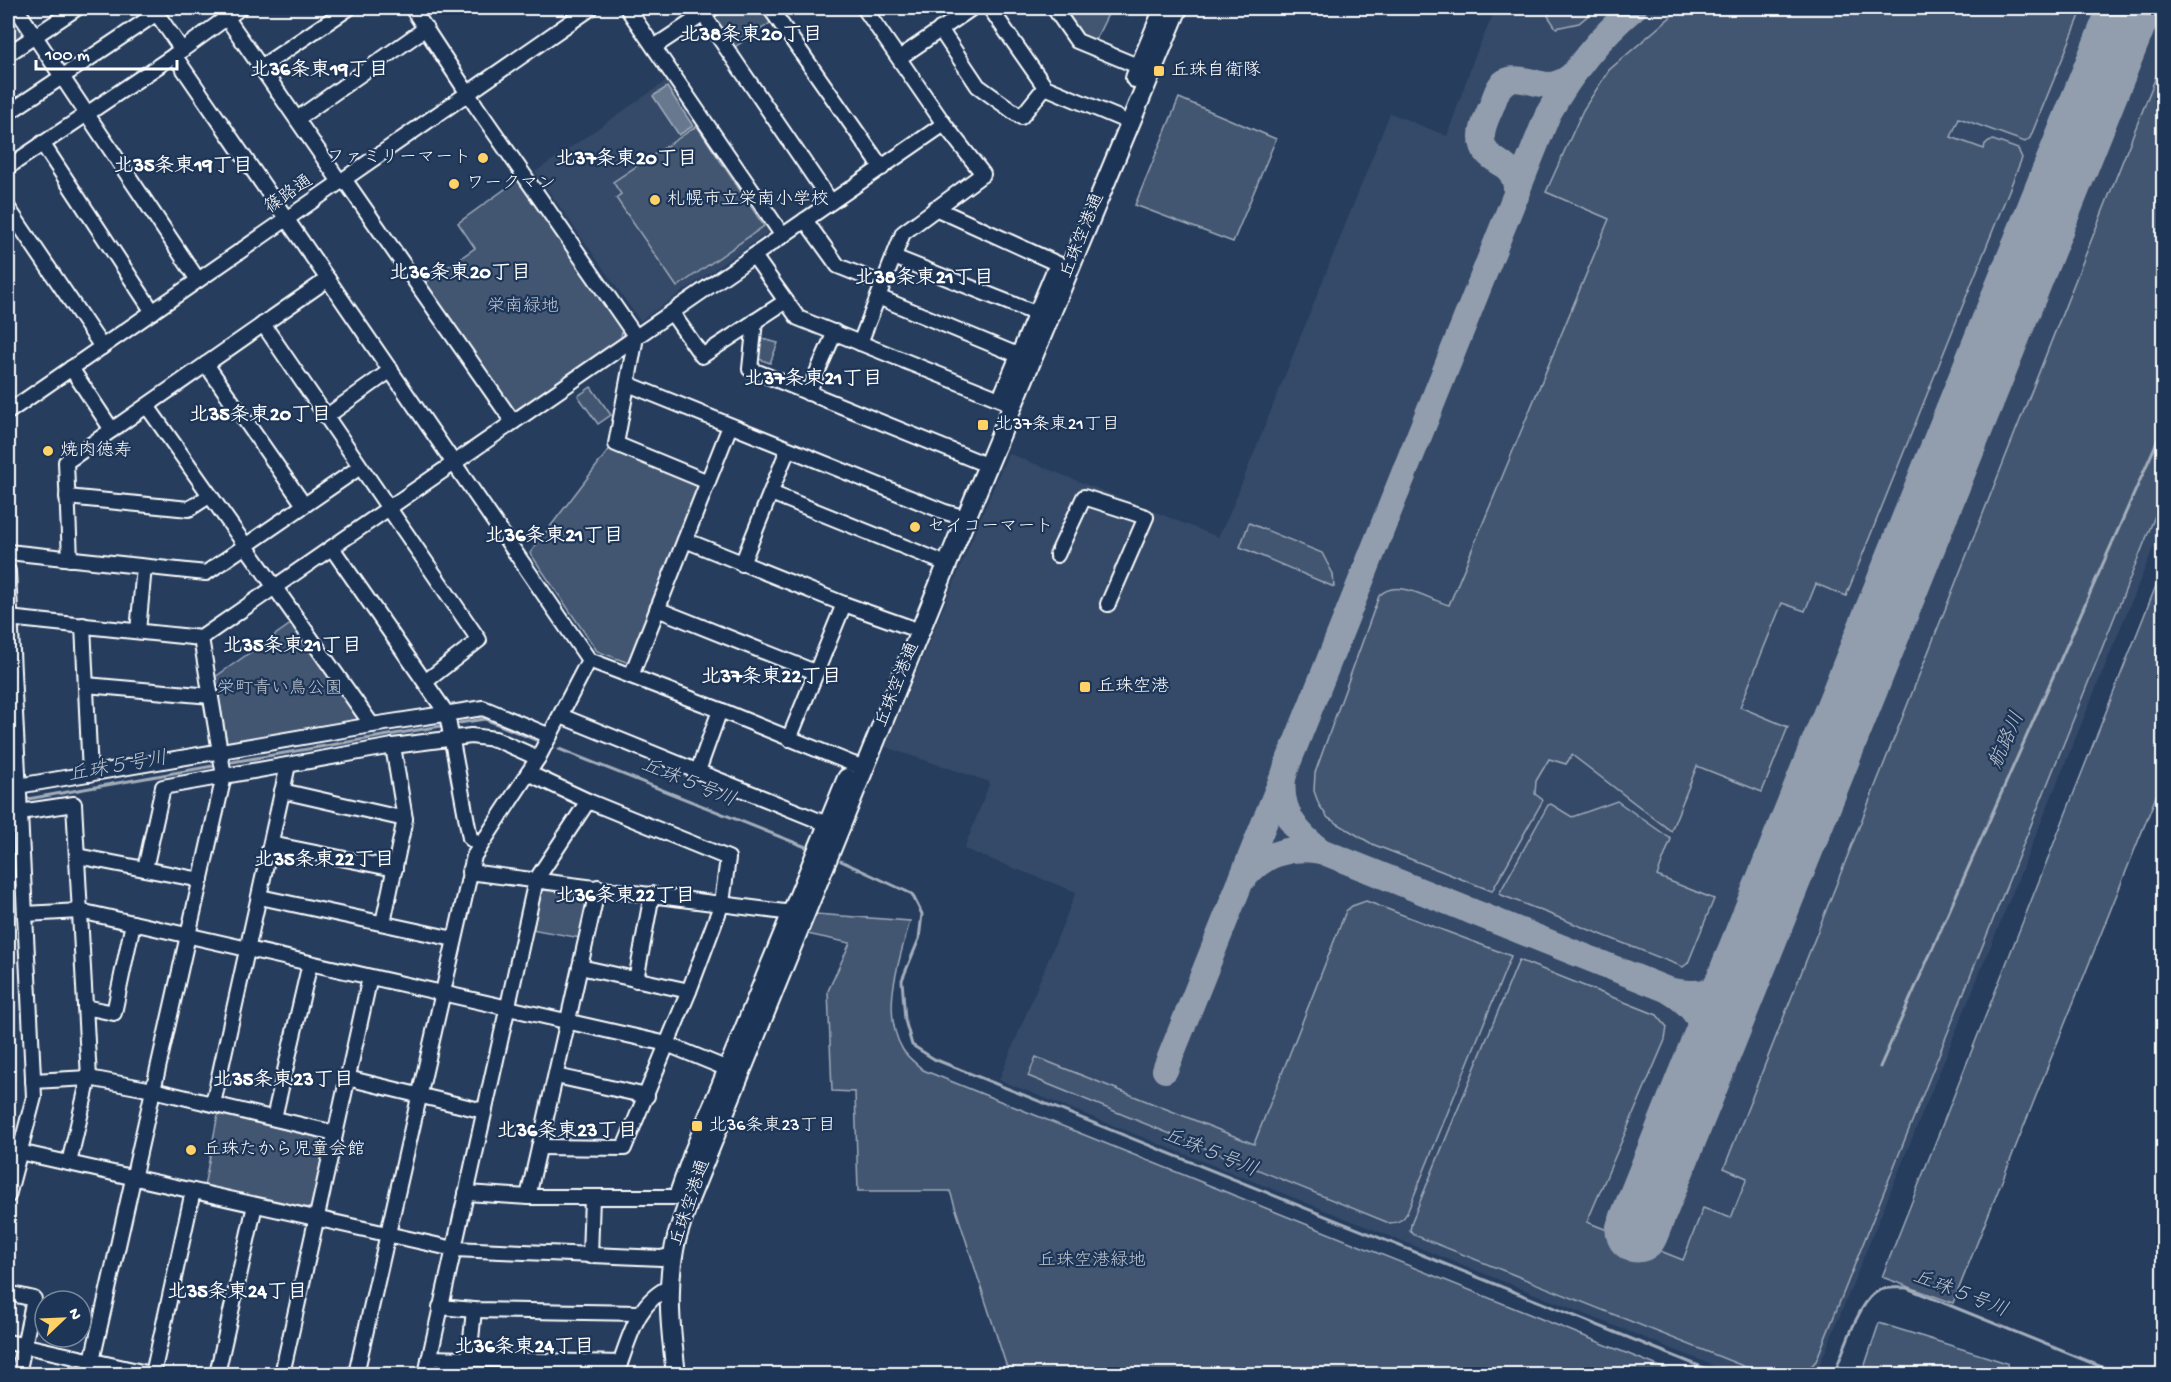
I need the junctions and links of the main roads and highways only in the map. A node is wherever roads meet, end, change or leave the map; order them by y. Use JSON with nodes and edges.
{"nodes":[{"id":1,"x":1164,"y":8,"type":"edge"},
{"id":2,"x":1178,"y":8,"type":"edge"},
{"id":3,"x":1064,"y":267,"type":"junction"},
{"id":4,"x":1043,"y":316,"type":"junction"},
{"id":5,"x":1007,"y":403,"type":"junction"},
{"id":6,"x":960,"y":517,"type":"junction"},
{"id":7,"x":915,"y":629,"type":"junction"},
{"id":8,"x":859,"y":766,"type":"junction"},
{"id":9,"x":734,"y":1072,"type":"junction"},
{"id":10,"x":664,"y":1289,"type":"junction"},
{"id":11,"x":664,"y":1374,"type":"edge"},
{"id":12,"x":676,"y":1374,"type":"edge"}],
"edges":[{"from":1,"to":3,"type":"main road","name":"丘珠空港通"},
{"from":2,"to":3,"type":"main road","name":"丘珠空港通"},
{"from":3,"to":4,"type":"main road","name":"丘珠空港通"},
{"from":4,"to":5,"type":"main road","name":"丘珠空港通"},
{"from":4,"to":5,"type":"main road","name":"丘珠空港通"},
{"from":5,"to":6,"type":"main road","name":"丘珠空港通"},
{"from":5,"to":6,"type":"main road","name":"丘珠空港通"},
{"from":6,"to":7,"type":"main road","name":"丘珠空港通"},
{"from":6,"to":7,"type":"main road","name":"丘珠空港通"},
{"from":7,"to":8,"type":"main road","name":"丘珠空港通"},
{"from":8,"to":9,"type":"main road","name":"丘珠空港通"},
{"from":8,"to":9,"type":"main road","name":"丘珠空港通"},
{"from":9,"to":10,"type":"main road","name":"丘珠空港通"},
{"from":10,"to":11,"type":"main road","name":"丘珠空港通"},
{"from":10,"to":12,"type":"main road","name":"丘珠空港通"}]}
